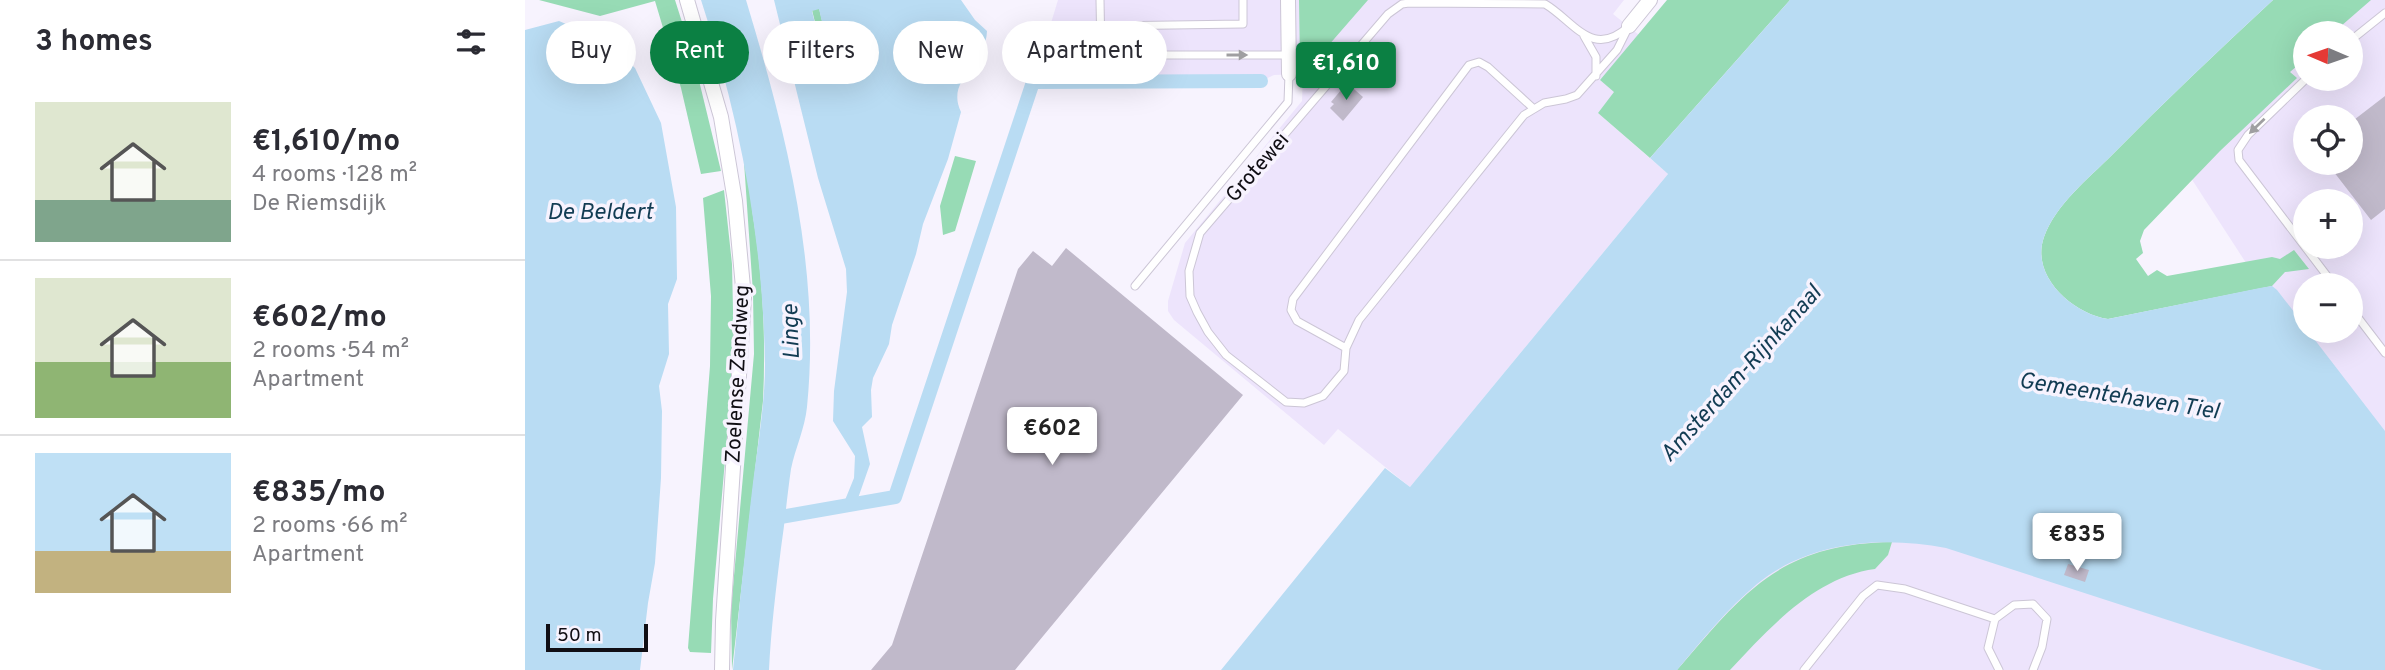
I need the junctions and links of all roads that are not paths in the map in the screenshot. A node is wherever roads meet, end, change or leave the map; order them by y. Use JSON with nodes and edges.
{"nodes":[{"id":1,"x":687,"y":0,"type":"edge"},
{"id":2,"x":1100,"y":0,"type":"edge"},
{"id":3,"x":1243,"y":0,"type":"edge"},
{"id":4,"x":1288,"y":0,"type":"edge"},
{"id":5,"x":1650,"y":0,"type":"edge"},
{"id":6,"x":2385,"y":13,"type":"edge"},
{"id":7,"x":1101,"y":21,"type":"edge"},
{"id":8,"x":1167,"y":25,"type":"edge"},
{"id":9,"x":1629,"y":26,"type":"junction"},
{"id":10,"x":2363,"y":31,"type":"edge"},
{"id":11,"x":1584,"y":36,"type":"junction"},
{"id":12,"x":1167,"y":55,"type":"edge"},
{"id":13,"x":1289,"y":55,"type":"junction"},
{"id":14,"x":1289,"y":74,"type":"joint"},
{"id":15,"x":1595,"y":76,"type":"junction"},
{"id":16,"x":2294,"y":91,"type":"edge"},
{"id":17,"x":1534,"y":109,"type":"junction"},
{"id":18,"x":2325,"y":273,"type":"edge"},
{"id":19,"x":1135,"y":286,"type":"dead end"},
{"id":20,"x":2363,"y":324,"type":"edge"},
{"id":21,"x":1346,"y":348,"type":"junction"},
{"id":22,"x":2385,"y":353,"type":"edge"},
{"id":23,"x":1994,"y":619,"type":"junction"},
{"id":24,"x":722,"y":670,"type":"edge"},
{"id":25,"x":1804,"y":670,"type":"edge"},
{"id":26,"x":1999,"y":670,"type":"edge"},
{"id":27,"x":2033,"y":670,"type":"edge"}],
"edges":[{"from":1,"to":24,"type":"street","name":"Zoelense Zandweg"},
{"from":2,"to":7,"type":"lane"},
{"from":3,"to":8,"type":"lane"},
{"from":4,"to":13,"type":"street"},
{"from":5,"to":9,"type":"street"},
{"from":6,"to":10,"type":"lane"},
{"from":9,"to":11,"type":"lane"},
{"from":9,"to":15,"type":"lane"},
{"from":11,"to":15,"type":"lane"},
{"from":11,"to":21,"type":"lane","name":"Grotewei"},
{"from":12,"to":13,"type":"lane","one_way":true},
{"from":13,"to":14,"type":"street"},
{"from":14,"to":19,"type":"lane"},
{"from":15,"to":17,"type":"lane"},
{"from":16,"to":18,"type":"lane","one_way":true},
{"from":17,"to":21,"type":"lane"},
{"from":17,"to":21,"type":"lane"},
{"from":20,"to":22,"type":"lane"},
{"from":23,"to":25,"type":"lane"},
{"from":23,"to":26,"type":"lane"},
{"from":23,"to":27,"type":"lane"}]}
